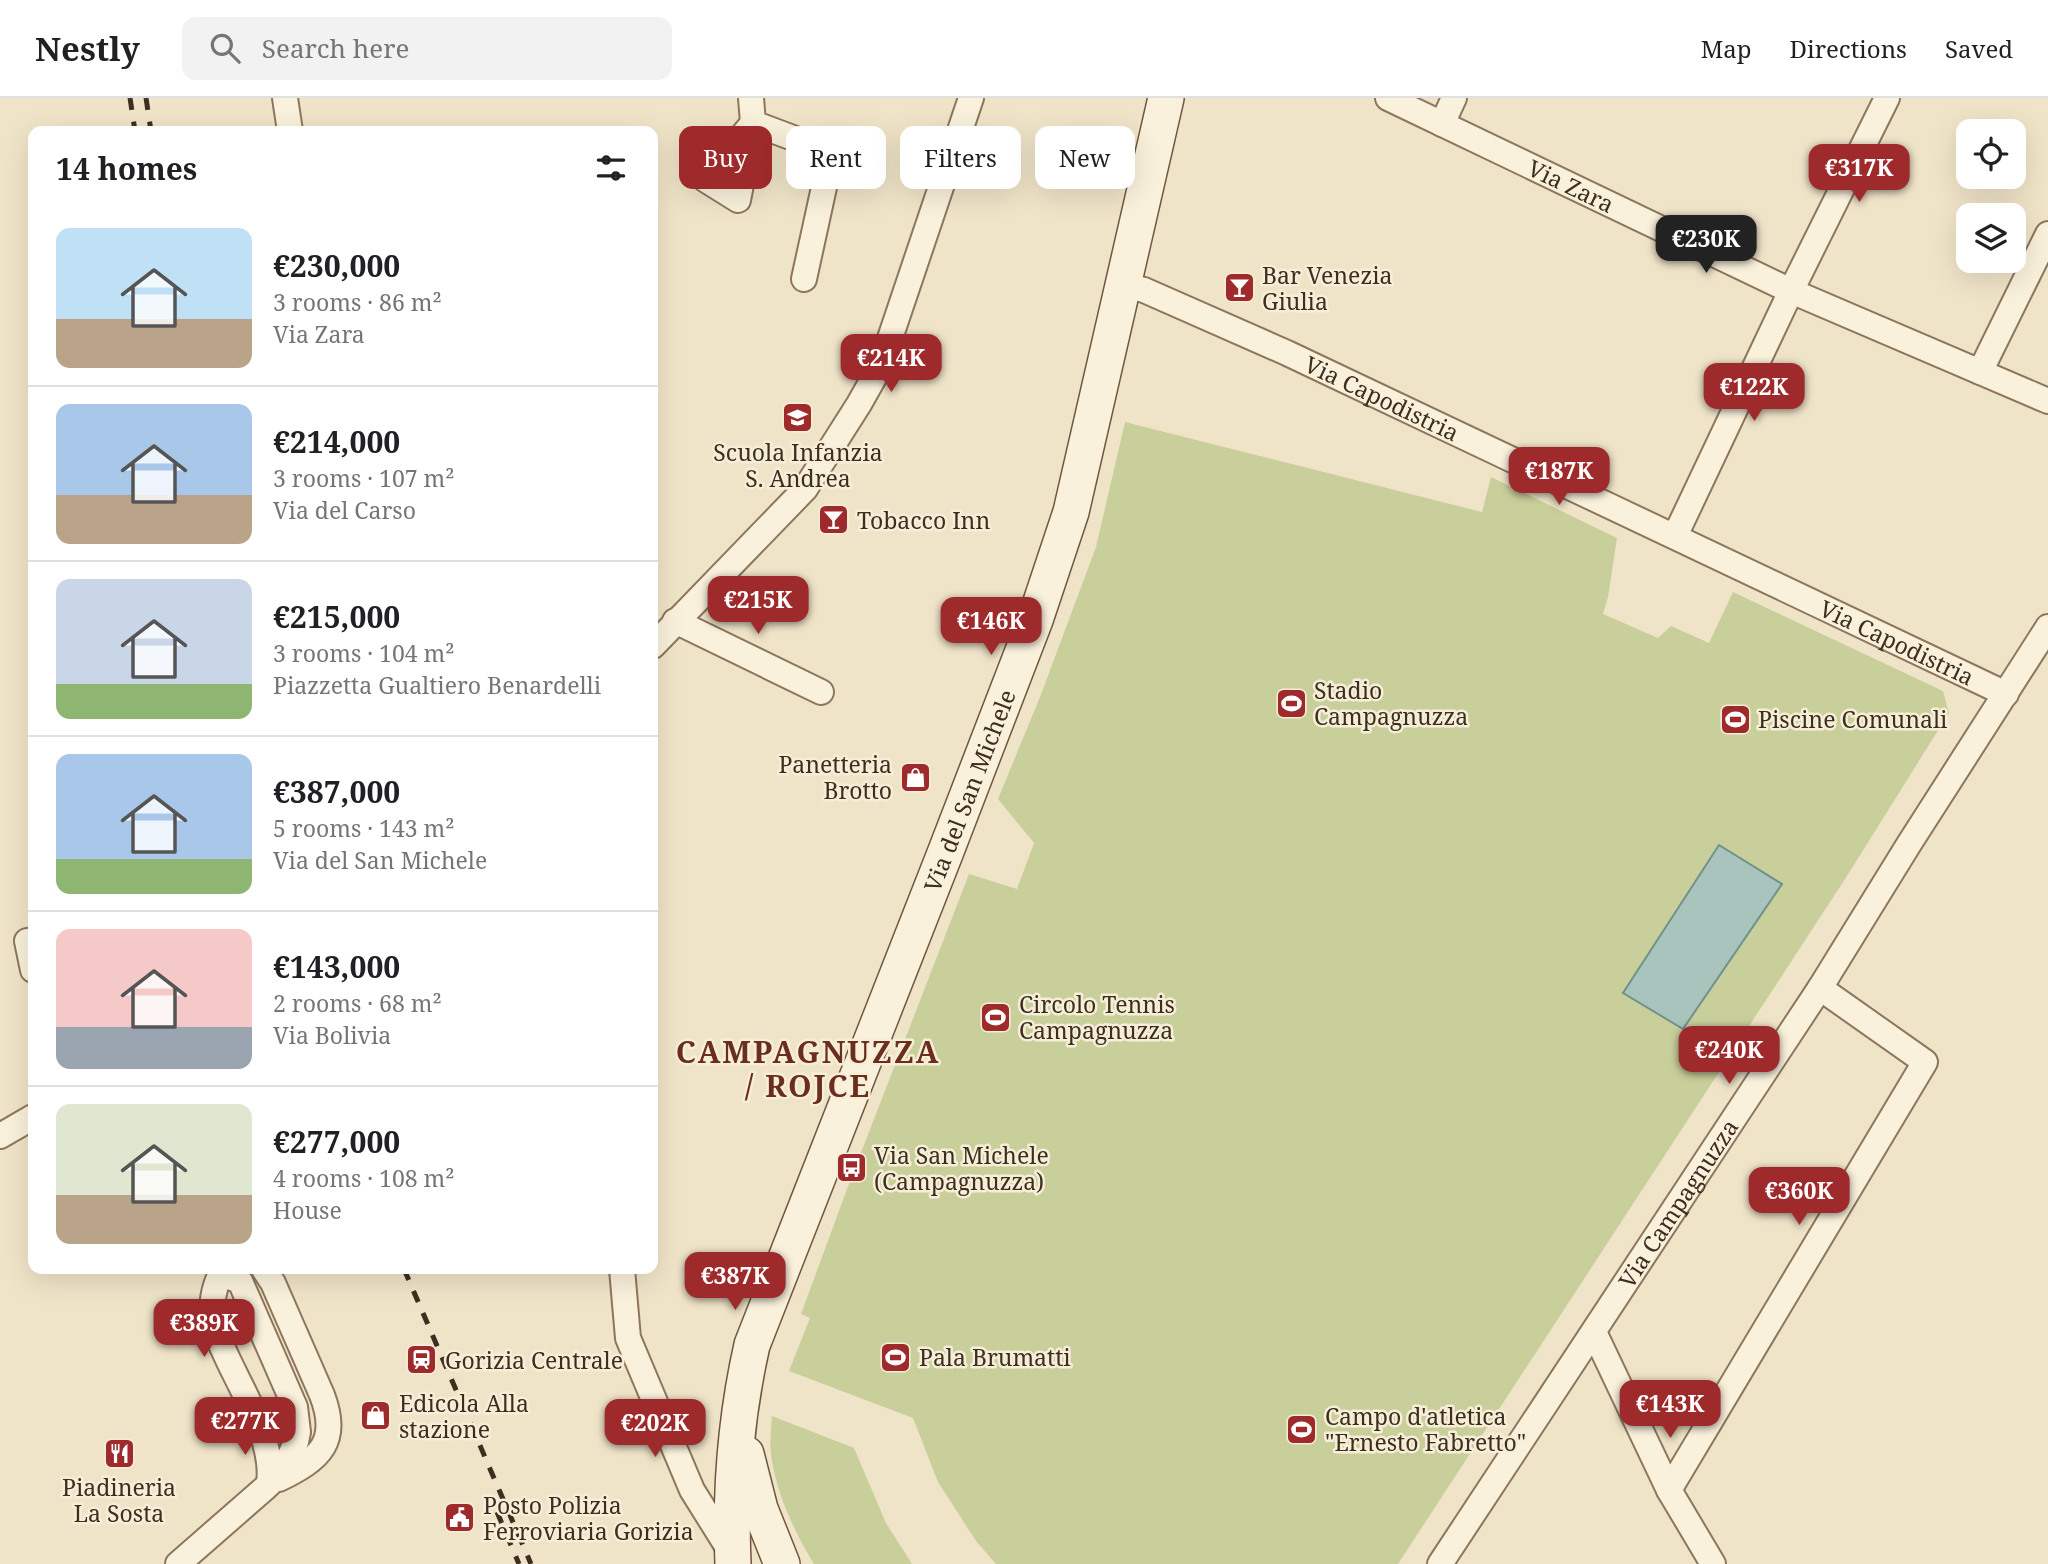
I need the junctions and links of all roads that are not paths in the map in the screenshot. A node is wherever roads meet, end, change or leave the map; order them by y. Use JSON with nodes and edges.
{"nodes":[{"id":1,"x":285,"y":98,"type":"edge"},
{"id":2,"x":751,"y":98,"type":"edge"},
{"id":3,"x":971,"y":98,"type":"edge"},
{"id":4,"x":1166,"y":98,"type":"edge"},
{"id":5,"x":1388,"y":98,"type":"edge"},
{"id":6,"x":1454,"y":98,"type":"edge"},
{"id":7,"x":1887,"y":98,"type":"edge"},
{"id":8,"x":1442,"y":124,"type":"junction"},
{"id":9,"x":289,"y":126,"type":"edge"},
{"id":10,"x":2048,"y":234,"type":"edge"},
{"id":11,"x":804,"y":279,"type":"dead end"},
{"id":12,"x":1124,"y":285,"type":"junction"},
{"id":13,"x":1791,"y":291,"type":"junction"},
{"id":14,"x":1980,"y":372,"type":"junction"},
{"id":15,"x":2048,"y":401,"type":"edge"},
{"id":16,"x":1675,"y":536,"type":"junction"},
{"id":17,"x":679,"y":617,"type":"junction"},
{"id":18,"x":2048,"y":627,"type":"edge"},
{"id":19,"x":658,"y":640,"type":"edge"},
{"id":20,"x":821,"y":692,"type":"dead end"},
{"id":21,"x":2006,"y":694,"type":"junction"},
{"id":22,"x":1820,"y":988,"type":"junction"},
{"id":23,"x":28,"y":1120,"type":"edge"},
{"id":24,"x":0,"y":1136,"type":"edge"},
{"id":25,"x":221,"y":1274,"type":"edge"},
{"id":26,"x":226,"y":1274,"type":"edge"},
{"id":27,"x":268,"y":1274,"type":"edge"},
{"id":28,"x":622,"y":1274,"type":"edge"},
{"id":29,"x":1594,"y":1332,"type":"junction"},
{"id":30,"x":739,"y":1430,"type":"junction"},
{"id":31,"x":269,"y":1484,"type":"junction"},
{"id":32,"x":1669,"y":1490,"type":"junction"},
{"id":33,"x":732,"y":1559,"type":"edge"},
{"id":34,"x":178,"y":1564,"type":"edge"},
{"id":35,"x":782,"y":1564,"type":"edge"},
{"id":36,"x":1440,"y":1564,"type":"edge"},
{"id":37,"x":1713,"y":1564,"type":"edge"}],
"edges":[{"from":1,"to":9,"type":"street"},
{"from":2,"to":11,"type":"street"},
{"from":3,"to":17,"type":"street"},
{"from":4,"to":12,"type":"main road","name":"Via del San Michele"},
{"from":5,"to":8,"type":"street","name":"Via Zara"},
{"from":6,"to":8,"type":"street"},
{"from":7,"to":13,"type":"street"},
{"from":8,"to":13,"type":"street","name":"Via Zara"},
{"from":10,"to":14,"type":"street"},
{"from":12,"to":16,"type":"street","name":"Via Capodistria"},
{"from":12,"to":30,"type":"main road","name":"Via del San Michele"},
{"from":13,"to":14,"type":"street","name":"Via Zara"},
{"from":13,"to":16,"type":"street"},
{"from":14,"to":15,"type":"street","name":"Via Zara"},
{"from":16,"to":21,"type":"street","name":"Via Capodistria"},
{"from":17,"to":19,"type":"street"},
{"from":17,"to":20,"type":"street"},
{"from":18,"to":21,"type":"street","name":"Via Campagnuzza"},
{"from":21,"to":22,"type":"street","name":"Via Campagnuzza"},
{"from":22,"to":29,"type":"street","name":"Via Campagnuzza"},
{"from":22,"to":32,"type":"street"},
{"from":23,"to":24,"type":"street"},
{"from":25,"to":31,"type":"street"},
{"from":26,"to":31,"type":"street"},
{"from":27,"to":31,"type":"street"},
{"from":28,"to":33,"type":"street"},
{"from":29,"to":32,"type":"street"},
{"from":29,"to":36,"type":"street","name":"Via Campagnuzza"},
{"from":30,"to":33,"type":"main road","name":"Via del San Michele"},
{"from":30,"to":35,"type":"main road","name":"Via del San Michele"},
{"from":31,"to":34,"type":"street"},
{"from":32,"to":37,"type":"street"}]}
